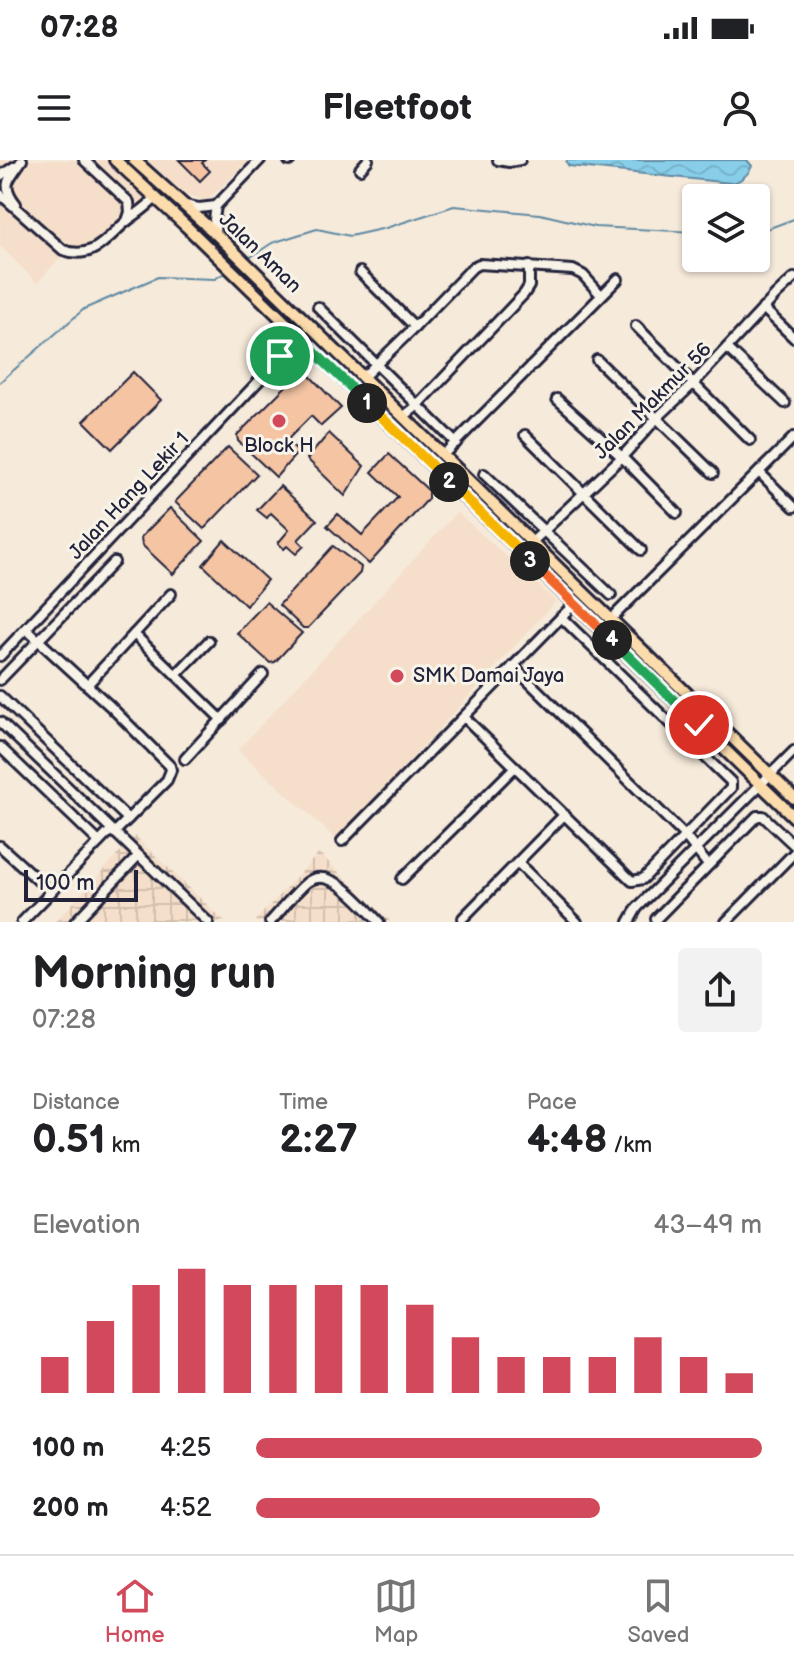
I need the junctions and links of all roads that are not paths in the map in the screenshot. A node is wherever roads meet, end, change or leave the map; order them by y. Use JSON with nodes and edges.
{"nodes":[{"id":1,"x":22,"y":160,"type":"edge"},
{"id":2,"x":84,"y":160,"type":"edge"},
{"id":3,"x":115,"y":160,"type":"edge"},
{"id":4,"x":136,"y":160,"type":"edge"},
{"id":5,"x":260,"y":160,"type":"edge"},
{"id":6,"x":368,"y":160,"type":"edge"},
{"id":7,"x":498,"y":160,"type":"edge"},
{"id":8,"x":520,"y":160,"type":"edge"},
{"id":9,"x":360,"y":169,"type":"dead end"},
{"id":10,"x":0,"y":176,"type":"edge"},
{"id":11,"x":0,"y":194,"type":"edge"},
{"id":12,"x":156,"y":197,"type":"junction"},
{"id":13,"x":182,"y":203,"type":"junction"},
{"id":14,"x":216,"y":206,"type":"junction"},
{"id":15,"x":30,"y":221,"type":"junction"},
{"id":16,"x":127,"y":221,"type":"junction"},
{"id":17,"x":216,"y":234,"type":"junction"},
{"id":18,"x":529,"y":266,"type":"junction"},
{"id":19,"x":360,"y":272,"type":"dead end"},
{"id":20,"x":794,"y":278,"type":"edge"},
{"id":21,"x":618,"y":279,"type":"dead end"},
{"id":22,"x":601,"y":295,"type":"junction"},
{"id":23,"x":318,"y":307,"type":"dead end"},
{"id":24,"x":763,"y":308,"type":"junction"},
{"id":25,"x":636,"y":326,"type":"dead end"},
{"id":26,"x":288,"y":327,"type":"junction"},
{"id":27,"x":415,"y":327,"type":"junction"},
{"id":28,"x":794,"y":338,"type":"edge"},
{"id":29,"x":304,"y":342,"type":"junction"},
{"id":30,"x":727,"y":348,"type":"junction"},
{"id":31,"x":280,"y":356,"type":"junction"},
{"id":32,"x":597,"y":360,"type":"dead end"},
{"id":33,"x":377,"y":364,"type":"junction"},
{"id":34,"x":362,"y":378,"type":"junction"},
{"id":35,"x":693,"y":384,"type":"junction"},
{"id":36,"x":557,"y":399,"type":"dead end"},
{"id":37,"x":785,"y":403,"type":"dead end"},
{"id":38,"x":417,"y":406,"type":"junction"},
{"id":39,"x":403,"y":417,"type":"junction"},
{"id":40,"x":656,"y":419,"type":"junction"},
{"id":41,"x":525,"y":435,"type":"dead end"},
{"id":42,"x":794,"y":437,"type":"edge"},
{"id":43,"x":750,"y":440,"type":"dead end"},
{"id":44,"x":456,"y":443,"type":"junction"},
{"id":45,"x":786,"y":445,"type":"junction"},
{"id":46,"x":794,"y":452,"type":"edge"},
{"id":47,"x":442,"y":456,"type":"junction"},
{"id":48,"x":622,"y":457,"type":"junction"},
{"id":49,"x":759,"y":472,"type":"junction"},
{"id":50,"x":713,"y":473,"type":"dead end"},
{"id":51,"x":484,"y":474,"type":"dead end"},
{"id":52,"x":583,"y":493,"type":"junction"},
{"id":53,"x":794,"y":507,"type":"edge"},
{"id":54,"x":677,"y":513,"type":"dead end"},
{"id":55,"x":544,"y":532,"type":"junction"},
{"id":56,"x":531,"y":543,"type":"junction"},
{"id":57,"x":641,"y":550,"type":"dead end"},
{"id":58,"x":114,"y":562,"type":"dead end"},
{"id":59,"x":171,"y":594,"type":"dead end"},
{"id":60,"x":611,"y":595,"type":"dead end"},
{"id":61,"x":574,"y":604,"type":"junction"},
{"id":62,"x":561,"y":617,"type":"junction"},
{"id":63,"x":610,"y":620,"type":"junction"},
{"id":64,"x":26,"y":629,"type":"junction"},
{"id":65,"x":134,"y":634,"type":"junction"},
{"id":66,"x":38,"y":639,"type":"junction"},
{"id":67,"x":209,"y":641,"type":"dead end"},
{"id":68,"x":0,"y":656,"type":"edge"},
{"id":69,"x":513,"y":666,"type":"junction"},
{"id":70,"x":263,"y":674,"type":"dead end"},
{"id":71,"x":176,"y":675,"type":"junction"},
{"id":72,"x":0,"y":680,"type":"edge"},
{"id":73,"x":87,"y":685,"type":"junction"},
{"id":74,"x":0,"y":696,"type":"edge"},
{"id":75,"x":464,"y":717,"type":"junction"},
{"id":76,"x":222,"y":720,"type":"junction"},
{"id":77,"x":0,"y":722,"type":"edge"},
{"id":78,"x":0,"y":747,"type":"edge"},
{"id":79,"x":794,"y":751,"type":"edge"},
{"id":80,"x":185,"y":759,"type":"dead end"},
{"id":81,"x":515,"y":767,"type":"junction"},
{"id":82,"x":771,"y":776,"type":"junction"},
{"id":83,"x":761,"y":785,"type":"junction"},
{"id":84,"x":794,"y":798,"type":"edge"},
{"id":85,"x":564,"y":815,"type":"junction"},
{"id":86,"x":794,"y":817,"type":"edge"},
{"id":87,"x":128,"y":819,"type":"junction"},
{"id":88,"x":113,"y":831,"type":"junction"},
{"id":89,"x":685,"y":836,"type":"junction"},
{"id":90,"x":342,"y":841,"type":"dead end"},
{"id":91,"x":99,"y":842,"type":"junction"},
{"id":92,"x":794,"y":845,"type":"edge"},
{"id":93,"x":0,"y":846,"type":"edge"},
{"id":94,"x":697,"y":849,"type":"junction"},
{"id":95,"x":794,"y":853,"type":"edge"},
{"id":96,"x":138,"y":856,"type":"junction"},
{"id":97,"x":518,"y":863,"type":"junction"},
{"id":98,"x":708,"y":865,"type":"junction"},
{"id":99,"x":402,"y":879,"type":"dead end"},
{"id":100,"x":51,"y":892,"type":"junction"},
{"id":101,"x":463,"y":918,"type":"dead end"},
{"id":102,"x":656,"y":919,"type":"dead end"},
{"id":103,"x":22,"y":922,"type":"edge"},
{"id":104,"x":75,"y":922,"type":"edge"},
{"id":105,"x":208,"y":922,"type":"edge"},
{"id":106,"x":270,"y":922,"type":"edge"},
{"id":107,"x":379,"y":922,"type":"edge"},
{"id":108,"x":577,"y":922,"type":"edge"},
{"id":109,"x":629,"y":922,"type":"edge"},
{"id":110,"x":726,"y":922,"type":"edge"}],
"edges":[{"from":1,"to":10,"type":"street"},
{"from":1,"to":15,"type":"street"},
{"from":2,"to":16,"type":"street"},
{"from":3,"to":12,"type":"main road"},
{"from":4,"to":13,"type":"main road","name":"Jalan Aman"},
{"from":5,"to":14,"type":"street"},
{"from":6,"to":9,"type":"street"},
{"from":7,"to":8,"type":"street"},
{"from":11,"to":15,"type":"street"},
{"from":12,"to":16,"type":"street"},
{"from":12,"to":26,"type":"main road"},
{"from":13,"to":14,"type":"street"},
{"from":13,"to":17,"type":"main road","name":"Jalan Aman"},
{"from":14,"to":17,"type":"street"},
{"from":15,"to":16,"type":"street"},
{"from":17,"to":34,"type":"main road","name":"Jalan Aman"},
{"from":18,"to":22,"type":"street"},
{"from":18,"to":27,"type":"street"},
{"from":18,"to":38,"type":"street"},
{"from":19,"to":27,"type":"street"},
{"from":20,"to":24,"type":"street","name":"Jalan Makmur 56"},
{"from":21,"to":22,"type":"street"},
{"from":22,"to":44,"type":"street"},
{"from":23,"to":33,"type":"street"},
{"from":24,"to":28,"type":"street"},
{"from":24,"to":30,"type":"street","name":"Jalan Makmur 56"},
{"from":25,"to":35,"type":"street"},
{"from":26,"to":29,"type":"main road"},
{"from":26,"to":31,"type":"street","name":"Jalan Hang Lekir 1"},
{"from":27,"to":33,"type":"street"},
{"from":29,"to":31,"type":"street","name":"Jalan Hang Lekir 1"},
{"from":29,"to":61,"type":"main road"},
{"from":30,"to":35,"type":"street","name":"Jalan Makmur 56"},
{"from":30,"to":37,"type":"street"},
{"from":31,"to":64,"type":"street","name":"Jalan Hang Lekir 1"},
{"from":32,"to":40,"type":"street"},
{"from":33,"to":34,"type":"street"},
{"from":33,"to":38,"type":"street"},
{"from":34,"to":39,"type":"main road","name":"Jalan Aman"},
{"from":35,"to":40,"type":"street","name":"Jalan Makmur 56"},
{"from":35,"to":43,"type":"street"},
{"from":36,"to":48,"type":"street"},
{"from":38,"to":39,"type":"street"},
{"from":38,"to":44,"type":"street"},
{"from":39,"to":47,"type":"main road","name":"Jalan Aman"},
{"from":40,"to":48,"type":"street","name":"Jalan Makmur 56"},
{"from":40,"to":50,"type":"street"},
{"from":41,"to":52,"type":"street"},
{"from":42,"to":45,"type":"street"},
{"from":44,"to":47,"type":"street"},
{"from":45,"to":46,"type":"street"},
{"from":45,"to":49,"type":"street"},
{"from":47,"to":56,"type":"main road","name":"Jalan Aman"},
{"from":48,"to":52,"type":"street","name":"Jalan Makmur 56"},
{"from":48,"to":54,"type":"street"},
{"from":49,"to":53,"type":"street"},
{"from":49,"to":63,"type":"street"},
{"from":51,"to":55,"type":"street"},
{"from":52,"to":55,"type":"street","name":"Jalan Makmur 56"},
{"from":52,"to":57,"type":"street"},
{"from":55,"to":56,"type":"street","name":"Jalan Makmur 56"},
{"from":55,"to":60,"type":"street"},
{"from":56,"to":63,"type":"main road","name":"Jalan Aman"},
{"from":58,"to":66,"type":"street"},
{"from":59,"to":65,"type":"street"},
{"from":61,"to":62,"type":"street"},
{"from":61,"to":83,"type":"main road"},
{"from":62,"to":69,"type":"street"},
{"from":62,"to":89,"type":"street"},
{"from":63,"to":82,"type":"main road","name":"Jalan Aman"},
{"from":64,"to":66,"type":"street"},
{"from":64,"to":68,"type":"street","name":"Jalan Hang Lekir 1"},
{"from":65,"to":71,"type":"street"},
{"from":65,"to":73,"type":"street"},
{"from":66,"to":72,"type":"street"},
{"from":66,"to":73,"type":"street"},
{"from":67,"to":71,"type":"street"},
{"from":69,"to":75,"type":"street"},
{"from":69,"to":89,"type":"street"},
{"from":70,"to":76,"type":"street"},
{"from":71,"to":76,"type":"street"},
{"from":73,"to":87,"type":"street"},
{"from":74,"to":87,"type":"street"},
{"from":75,"to":81,"type":"street"},
{"from":75,"to":90,"type":"street"},
{"from":76,"to":80,"type":"street"},
{"from":77,"to":88,"type":"street"},
{"from":78,"to":91,"type":"street"},
{"from":79,"to":82,"type":"street"},
{"from":81,"to":85,"type":"street"},
{"from":81,"to":99,"type":"street"},
{"from":82,"to":83,"type":"street"},
{"from":82,"to":84,"type":"main road","name":"Jalan Aman"},
{"from":83,"to":86,"type":"main road"},
{"from":83,"to":94,"type":"street"},
{"from":85,"to":89,"type":"street"},
{"from":85,"to":97,"type":"street"},
{"from":87,"to":88,"type":"street"},
{"from":88,"to":91,"type":"street"},
{"from":88,"to":96,"type":"street"},
{"from":89,"to":94,"type":"street"},
{"from":91,"to":100,"type":"street"},
{"from":92,"to":98,"type":"street"},
{"from":93,"to":100,"type":"street"},
{"from":94,"to":98,"type":"street"},
{"from":94,"to":109,"type":"street"},
{"from":95,"to":110,"type":"street"},
{"from":96,"to":104,"type":"street"},
{"from":96,"to":105,"type":"street"},
{"from":97,"to":101,"type":"street"},
{"from":97,"to":108,"type":"street"},
{"from":98,"to":102,"type":"street"},
{"from":100,"to":103,"type":"street"},
{"from":106,"to":107,"type":"street"}]}
